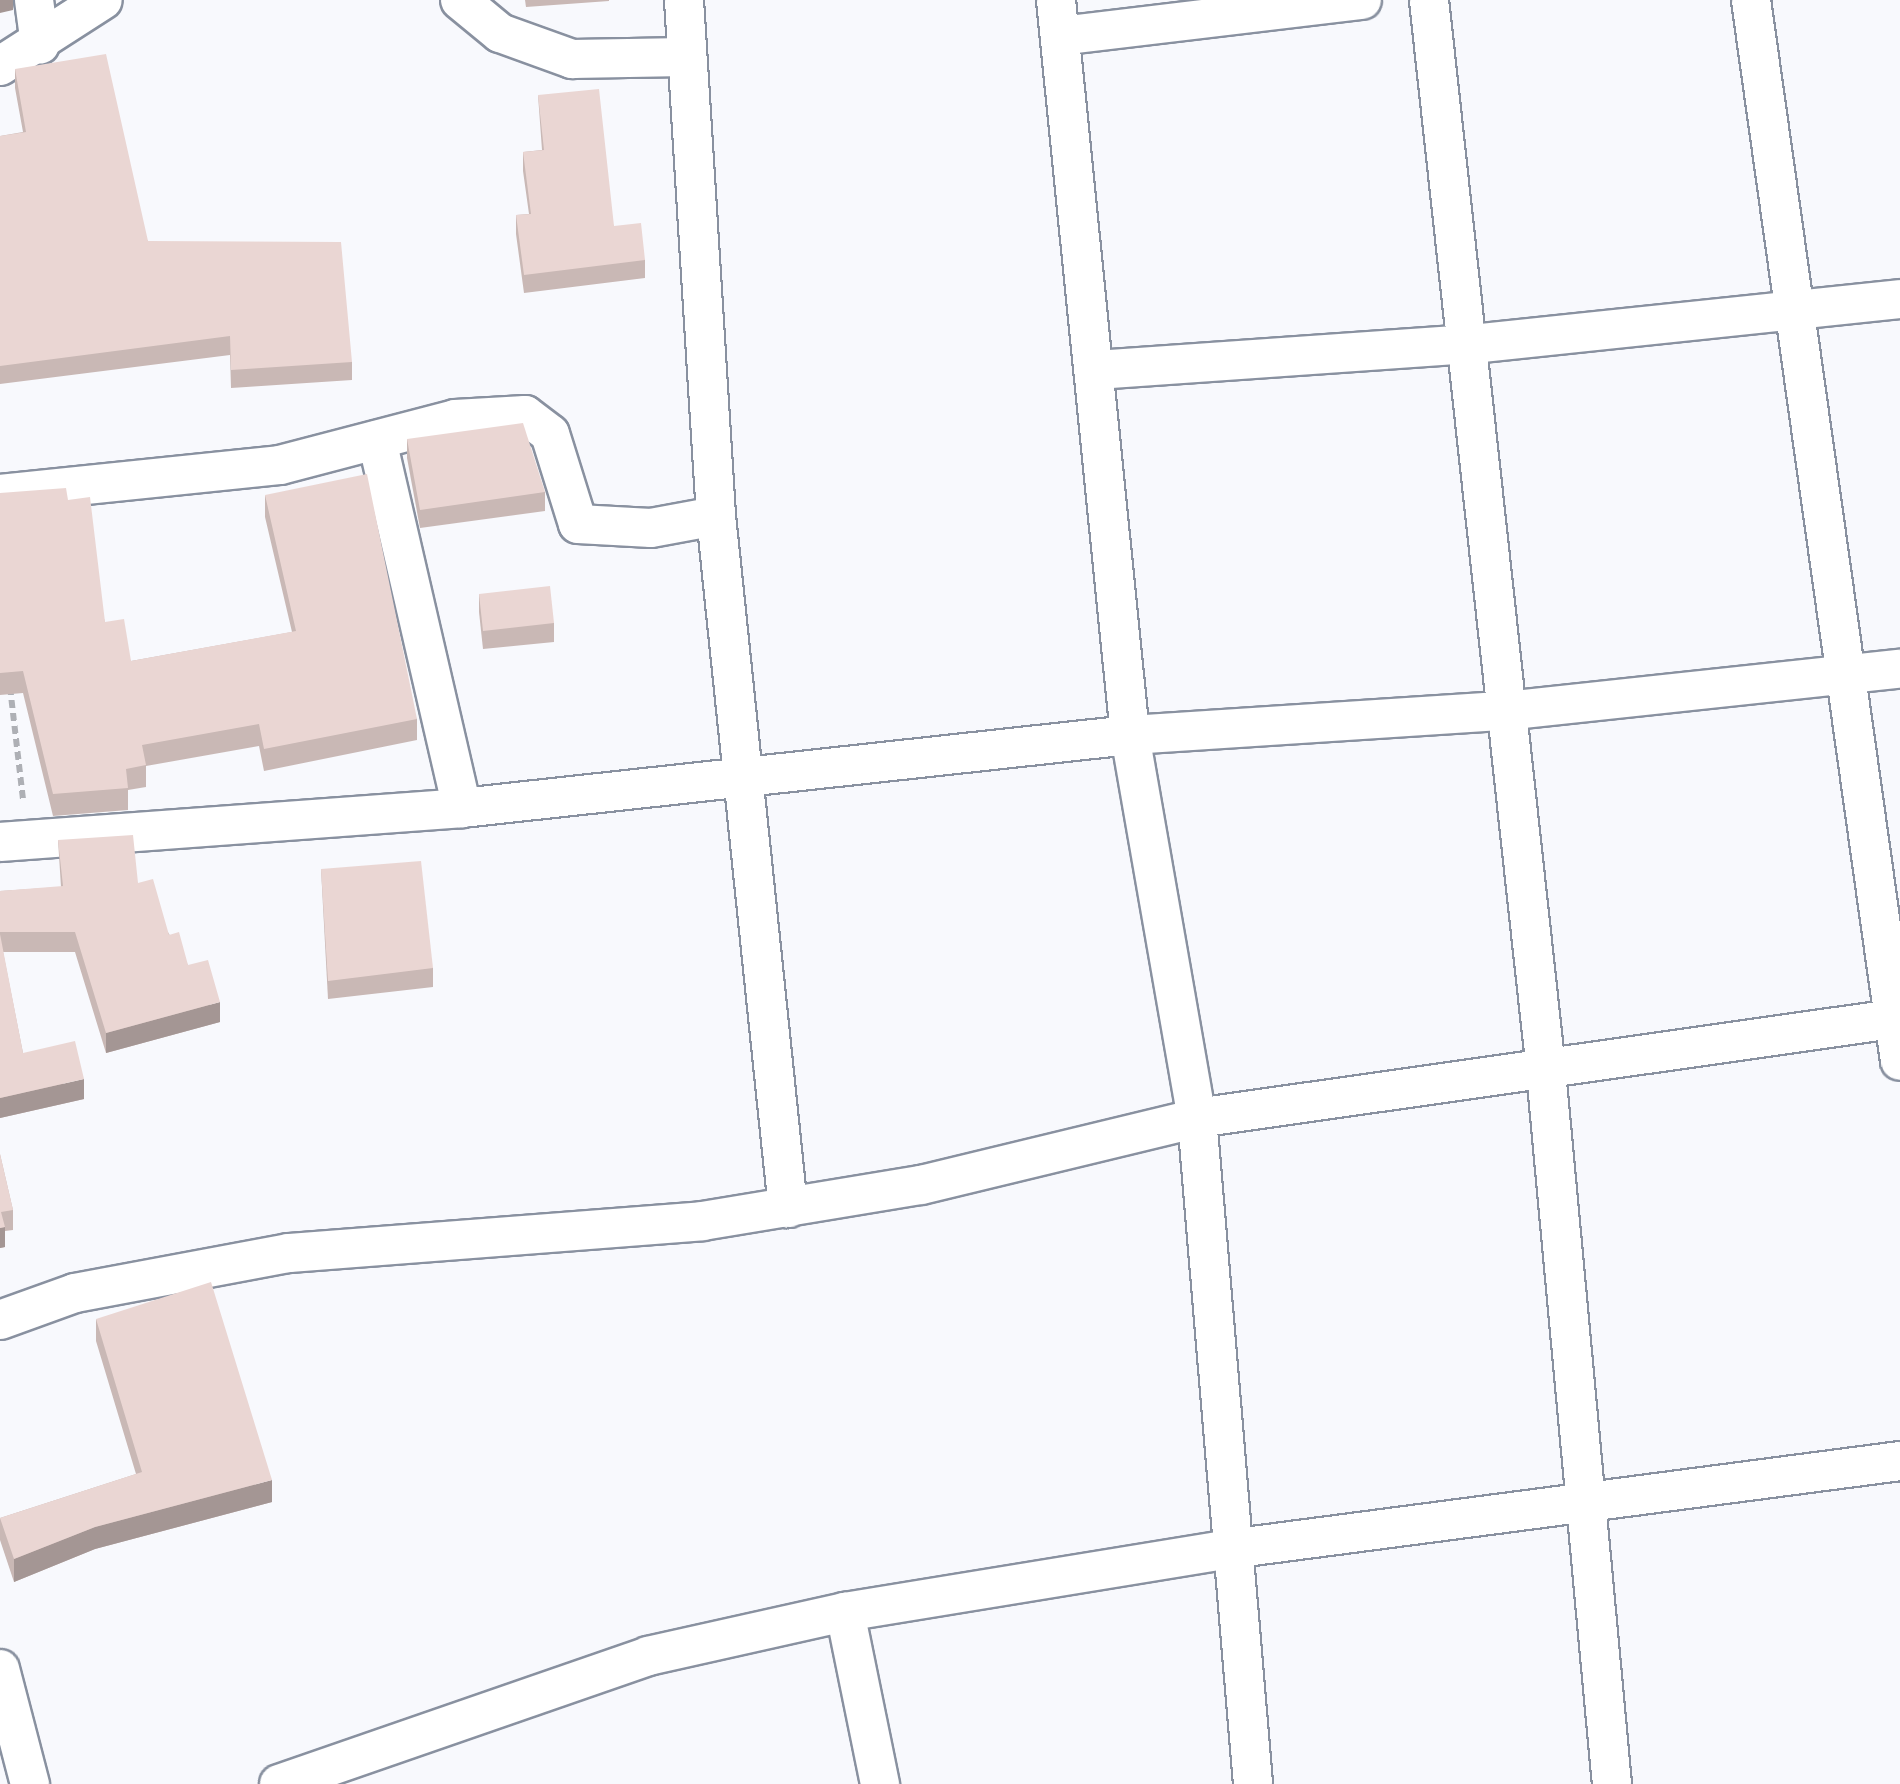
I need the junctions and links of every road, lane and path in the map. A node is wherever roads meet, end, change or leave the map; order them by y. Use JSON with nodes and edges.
{"nodes":[{"id":1,"x":34,"y":0,"type":"edge"},
{"id":2,"x":102,"y":0,"type":"edge"},
{"id":3,"x":460,"y":0,"type":"edge"},
{"id":4,"x":684,"y":0,"type":"edge"},
{"id":5,"x":1362,"y":0,"type":"edge"},
{"id":6,"x":1429,"y":0,"type":"edge"},
{"id":7,"x":1751,"y":0,"type":"edge"},
{"id":8,"x":1058,"y":18,"type":"edge"},
{"id":9,"x":40,"y":44,"type":"junction"},
{"id":10,"x":685,"y":57,"type":"junction"},
{"id":11,"x":0,"y":66,"type":"edge"},
{"id":12,"x":1900,"y":299,"type":"edge"},
{"id":13,"x":1788,"y":313,"type":"junction"},
{"id":14,"x":1472,"y":344,"type":"junction"},
{"id":15,"x":1097,"y":370,"type":"junction"},
{"id":16,"x":377,"y":440,"type":"junction"},
{"id":17,"x":0,"y":494,"type":"edge"},
{"id":18,"x":716,"y":516,"type":"junction"},
{"id":19,"x":1900,"y":669,"type":"edge"},
{"id":20,"x":7,"y":674,"type":"edge"},
{"id":21,"x":1842,"y":676,"type":"junction"},
{"id":22,"x":1504,"y":712,"type":"junction"},
{"id":23,"x":1130,"y":735,"type":"junction"},
{"id":24,"x":746,"y":777,"type":"junction"},
{"id":25,"x":462,"y":808,"type":"junction"},
{"id":26,"x":13,"y":841,"type":"edge"},
{"id":27,"x":1898,"y":1018,"type":"edge"},
{"id":28,"x":1900,"y":1061,"type":"edge"},
{"id":29,"x":1545,"y":1062,"type":"junction"},
{"id":30,"x":1197,"y":1118,"type":"junction"},
{"id":31,"x":788,"y":1208,"type":"junction"},
{"id":32,"x":0,"y":1320,"type":"edge"},
{"id":33,"x":1900,"y":1462,"type":"edge"},
{"id":34,"x":1584,"y":1504,"type":"junction"},
{"id":35,"x":1230,"y":1549,"type":"junction"},
{"id":36,"x":845,"y":1612,"type":"junction"},
{"id":37,"x":0,"y":1669,"type":"edge"},
{"id":38,"x":30,"y":1784,"type":"edge"},
{"id":39,"x":279,"y":1784,"type":"edge"},
{"id":40,"x":880,"y":1784,"type":"edge"},
{"id":41,"x":1253,"y":1784,"type":"edge"},
{"id":42,"x":1612,"y":1784,"type":"edge"}],
"edges":[{"from":1,"to":9,"type":"street"},
{"from":2,"to":9,"type":"street"},
{"from":3,"to":10,"type":"street"},
{"from":4,"to":10,"type":"street"},
{"from":5,"to":8,"type":"street"},
{"from":6,"to":14,"type":"street"},
{"from":7,"to":13,"type":"street"},
{"from":8,"to":15,"type":"street"},
{"from":9,"to":11,"type":"street"},
{"from":10,"to":18,"type":"street"},
{"from":12,"to":13,"type":"street"},
{"from":13,"to":14,"type":"street"},
{"from":13,"to":21,"type":"street"},
{"from":14,"to":15,"type":"street"},
{"from":14,"to":22,"type":"street"},
{"from":15,"to":23,"type":"street"},
{"from":16,"to":17,"type":"street"},
{"from":16,"to":18,"type":"street"},
{"from":16,"to":25,"type":"street"},
{"from":18,"to":24,"type":"street"},
{"from":19,"to":21,"type":"street"},
{"from":20,"to":26,"type":"path"},
{"from":21,"to":22,"type":"street"},
{"from":21,"to":27,"type":"street"},
{"from":22,"to":23,"type":"street"},
{"from":22,"to":29,"type":"street"},
{"from":23,"to":24,"type":"street"},
{"from":23,"to":30,"type":"street"},
{"from":24,"to":25,"type":"street"},
{"from":24,"to":31,"type":"street"},
{"from":25,"to":26,"type":"street"},
{"from":27,"to":28,"type":"street"},
{"from":27,"to":29,"type":"street"},
{"from":29,"to":30,"type":"street"},
{"from":29,"to":34,"type":"street"},
{"from":30,"to":31,"type":"street"},
{"from":30,"to":35,"type":"street"},
{"from":31,"to":32,"type":"street"},
{"from":33,"to":34,"type":"street"},
{"from":34,"to":35,"type":"street"},
{"from":34,"to":42,"type":"street"},
{"from":35,"to":36,"type":"street"},
{"from":35,"to":41,"type":"street"},
{"from":36,"to":39,"type":"street"},
{"from":36,"to":40,"type":"street"},
{"from":37,"to":38,"type":"street"}]}
